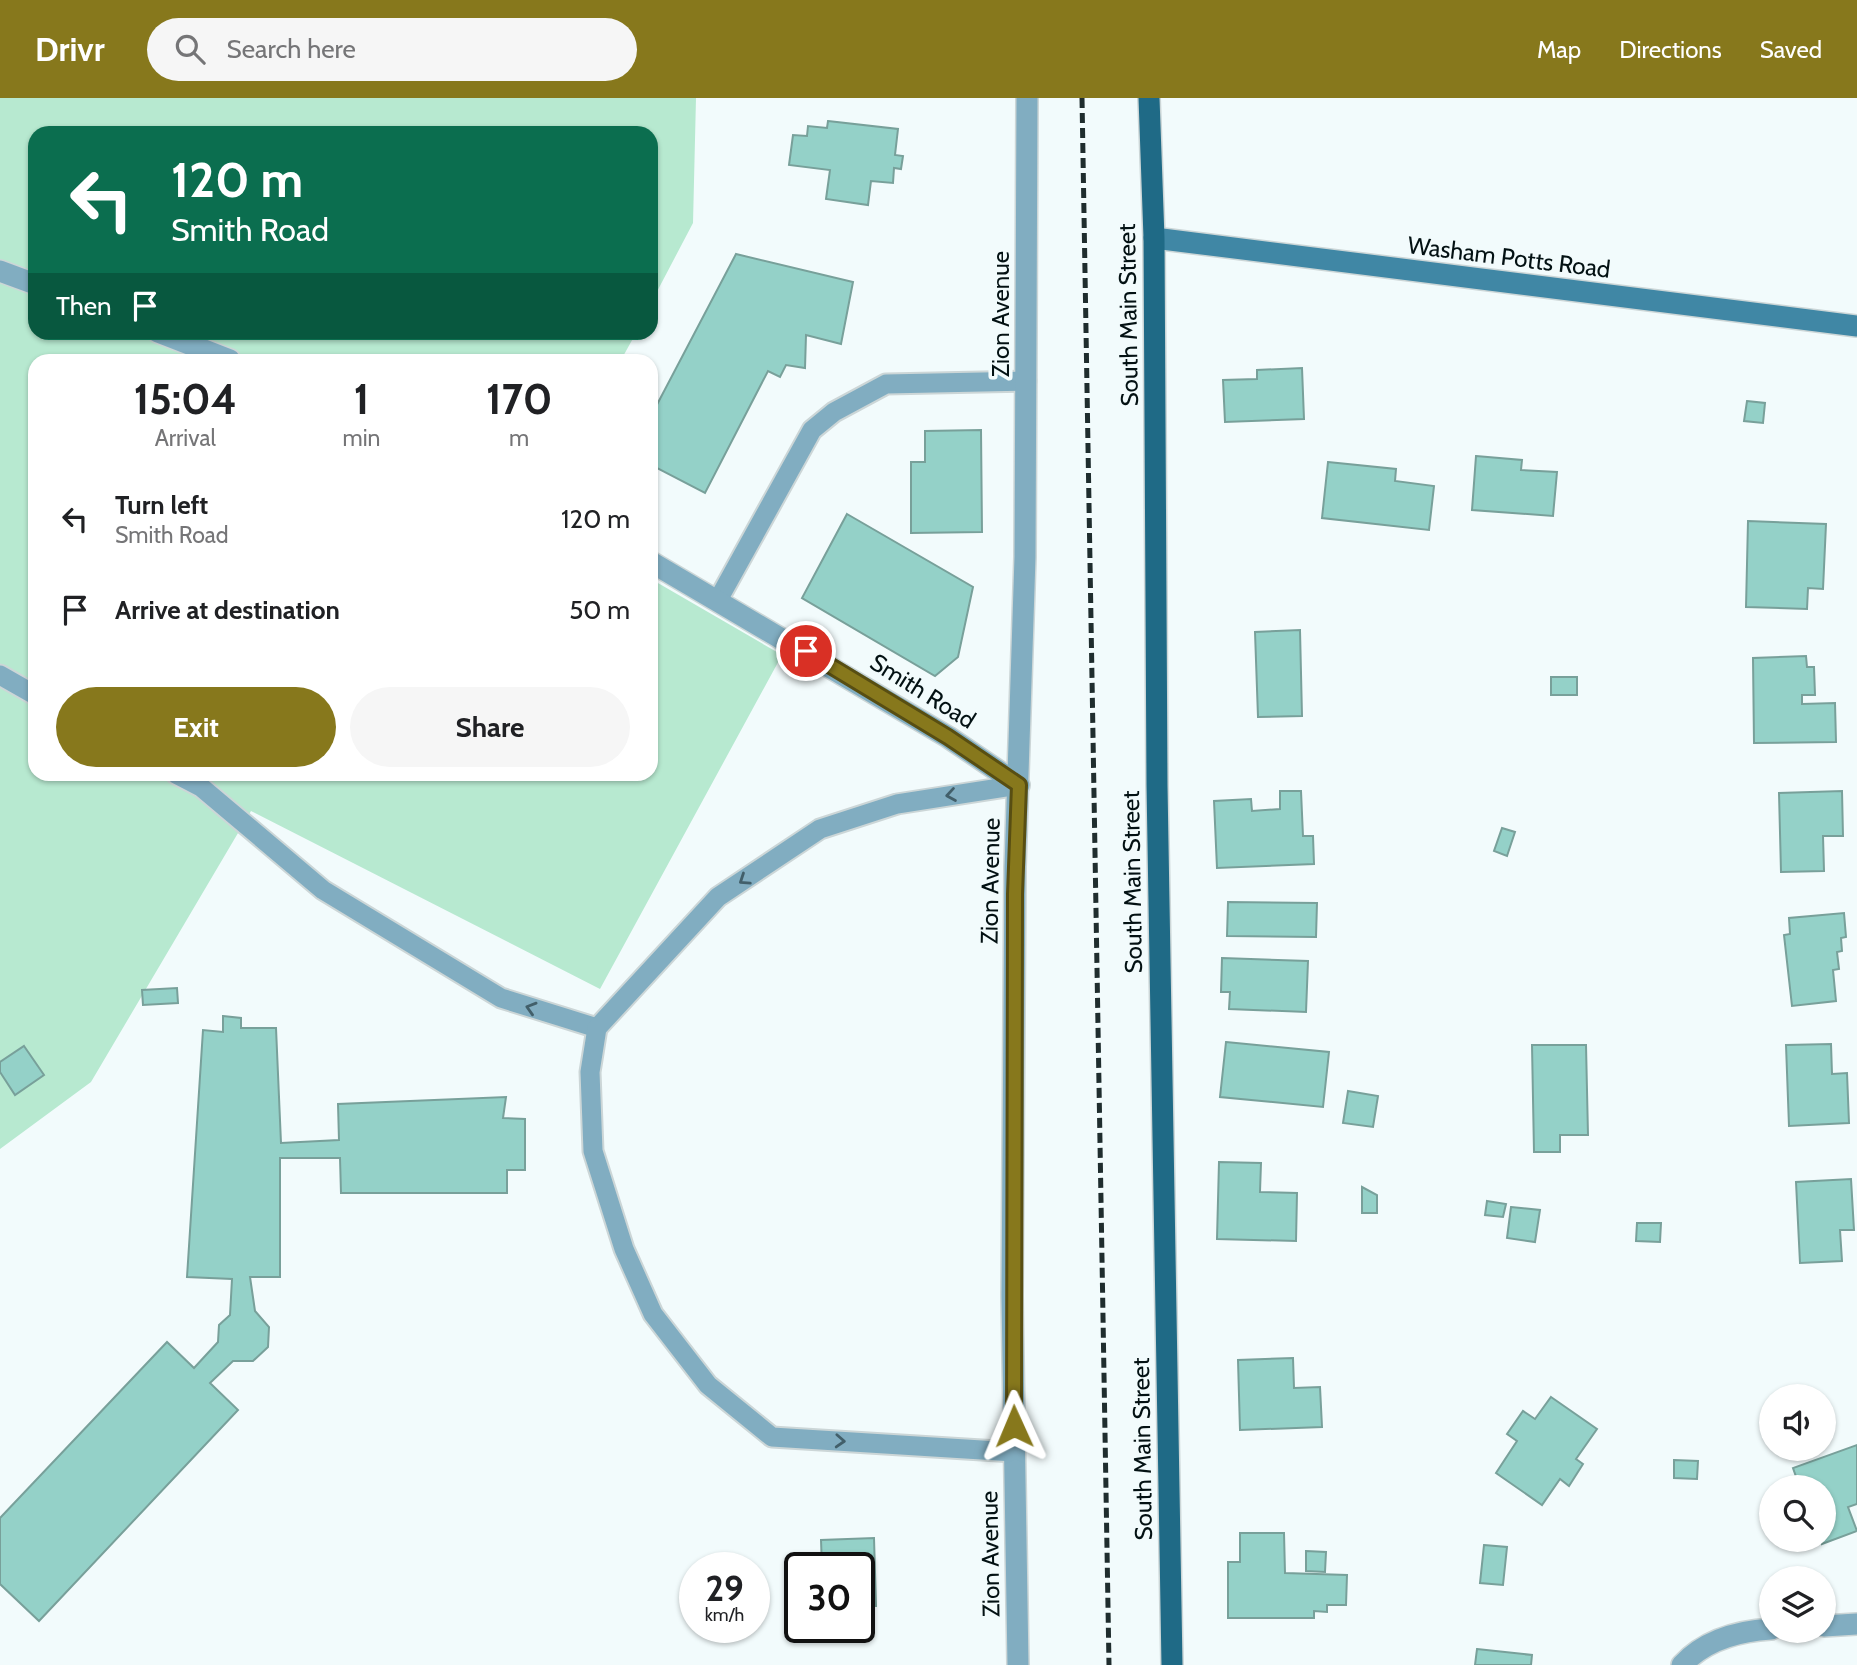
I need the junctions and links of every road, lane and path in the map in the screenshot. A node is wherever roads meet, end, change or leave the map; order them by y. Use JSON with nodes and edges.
{"nodes":[{"id":1,"x":1027,"y":98,"type":"edge"},
{"id":2,"x":1149,"y":98,"type":"edge"},
{"id":3,"x":1154,"y":238,"type":"junction"},
{"id":4,"x":0,"y":271,"type":"edge"},
{"id":5,"x":28,"y":281,"type":"edge"},
{"id":6,"x":1857,"y":326,"type":"edge"},
{"id":7,"x":179,"y":340,"type":"edge"},
{"id":8,"x":215,"y":354,"type":"edge"},
{"id":9,"x":1026,"y":381,"type":"junction"},
{"id":10,"x":658,"y":566,"type":"edge"},
{"id":11,"x":718,"y":600,"type":"junction"},
{"id":12,"x":0,"y":675,"type":"edge"},
{"id":13,"x":28,"y":691,"type":"edge"},
{"id":14,"x":188,"y":781,"type":"edge"},
{"id":15,"x":1019,"y":785,"type":"junction"},
{"id":16,"x":597,"y":1028,"type":"junction"},
{"id":17,"x":1014,"y":1452,"type":"junction"},
{"id":18,"x":1857,"y":1624,"type":"edge"},
{"id":19,"x":1836,"y":1625,"type":"edge"},
{"id":20,"x":1759,"y":1630,"type":"edge"},
{"id":21,"x":1018,"y":1665,"type":"edge"},
{"id":22,"x":1172,"y":1665,"type":"edge"},
{"id":23,"x":1682,"y":1665,"type":"edge"}],
"edges":[{"from":1,"to":9,"type":"street","name":"Zion Avenue"},
{"from":2,"to":3,"type":"main road","name":"South Main Street"},
{"from":3,"to":6,"type":"street","name":"Washam Potts Road"},
{"from":3,"to":22,"type":"main road","name":"South Main Street"},
{"from":4,"to":5,"type":"street"},
{"from":7,"to":8,"type":"street"},
{"from":9,"to":11,"type":"lane"},
{"from":9,"to":15,"type":"street","name":"Zion Avenue"},
{"from":10,"to":11,"type":"street","name":"Smith Road"},
{"from":11,"to":15,"type":"street","name":"Smith Road"},
{"from":12,"to":13,"type":"lane"},
{"from":16,"to":14,"type":"lane","one_way":true},
{"from":15,"to":16,"type":"lane","one_way":true},
{"from":15,"to":17,"type":"street","name":"Zion Avenue"},
{"from":16,"to":17,"type":"lane","one_way":true},
{"from":17,"to":21,"type":"street","name":"Zion Avenue"},
{"from":18,"to":19,"type":"street"},
{"from":20,"to":23,"type":"street"}]}
